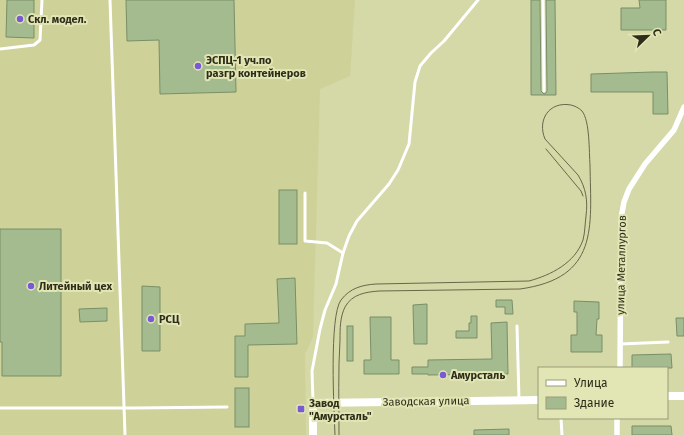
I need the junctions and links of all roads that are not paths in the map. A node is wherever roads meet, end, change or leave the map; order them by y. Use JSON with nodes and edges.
{"nodes":[{"id":1,"x":42,"y":0,"type":"edge"},
{"id":2,"x":110,"y":0,"type":"edge"},
{"id":3,"x":478,"y":0,"type":"edge"},
{"id":4,"x":543,"y":0,"type":"edge"},
{"id":5,"x":0,"y":49,"type":"edge"},
{"id":6,"x":544,"y":91,"type":"dead end"},
{"id":7,"x":684,"y":108,"type":"edge"},
{"id":8,"x":305,"y":193,"type":"dead end"},
{"id":9,"x":344,"y":253,"type":"junction"},
{"id":10,"x":517,"y":326,"type":"dead end"},
{"id":11,"x":668,"y":342,"type":"dead end"},
{"id":12,"x":620,"y":344,"type":"junction"},
{"id":13,"x":620,"y":367,"type":"edge"},
{"id":14,"x":668,"y":396,"type":"edge"},
{"id":15,"x":684,"y":396,"type":"edge"},
{"id":16,"x":519,"y":400,"type":"junction"},
{"id":17,"x":538,"y":400,"type":"edge"},
{"id":18,"x":313,"y":403,"type":"junction"},
{"id":19,"x":227,"y":407,"type":"dead end"},
{"id":20,"x":0,"y":408,"type":"edge"},
{"id":21,"x":125,"y":408,"type":"junction"},
{"id":22,"x":561,"y":419,"type":"edge"},
{"id":23,"x":617,"y":419,"type":"edge"},
{"id":24,"x":125,"y":435,"type":"edge"},
{"id":25,"x":313,"y":435,"type":"edge"},
{"id":26,"x":562,"y":435,"type":"edge"},
{"id":27,"x":617,"y":435,"type":"edge"}],
"edges":[{"from":1,"to":5,"type":"lane"},
{"from":2,"to":21,"type":"lane"},
{"from":3,"to":9,"type":"lane"},
{"from":4,"to":6,"type":"lane"},
{"from":7,"to":12,"type":"street","name":"улица Металлургов"},
{"from":8,"to":9,"type":"lane"},
{"from":9,"to":18,"type":"lane"},
{"from":10,"to":16,"type":"lane"},
{"from":11,"to":12,"type":"lane"},
{"from":12,"to":13,"type":"street","name":"улица Металлургов"},
{"from":14,"to":15,"type":"street"},
{"from":16,"to":17,"type":"street","name":"Заводская улица"},
{"from":16,"to":18,"type":"street","name":"Заводская улица"},
{"from":18,"to":25,"type":"street"},
{"from":19,"to":21,"type":"lane"},
{"from":20,"to":21,"type":"lane"},
{"from":21,"to":24,"type":"lane"},
{"from":22,"to":26,"type":"lane"},
{"from":23,"to":27,"type":"street"}]}
